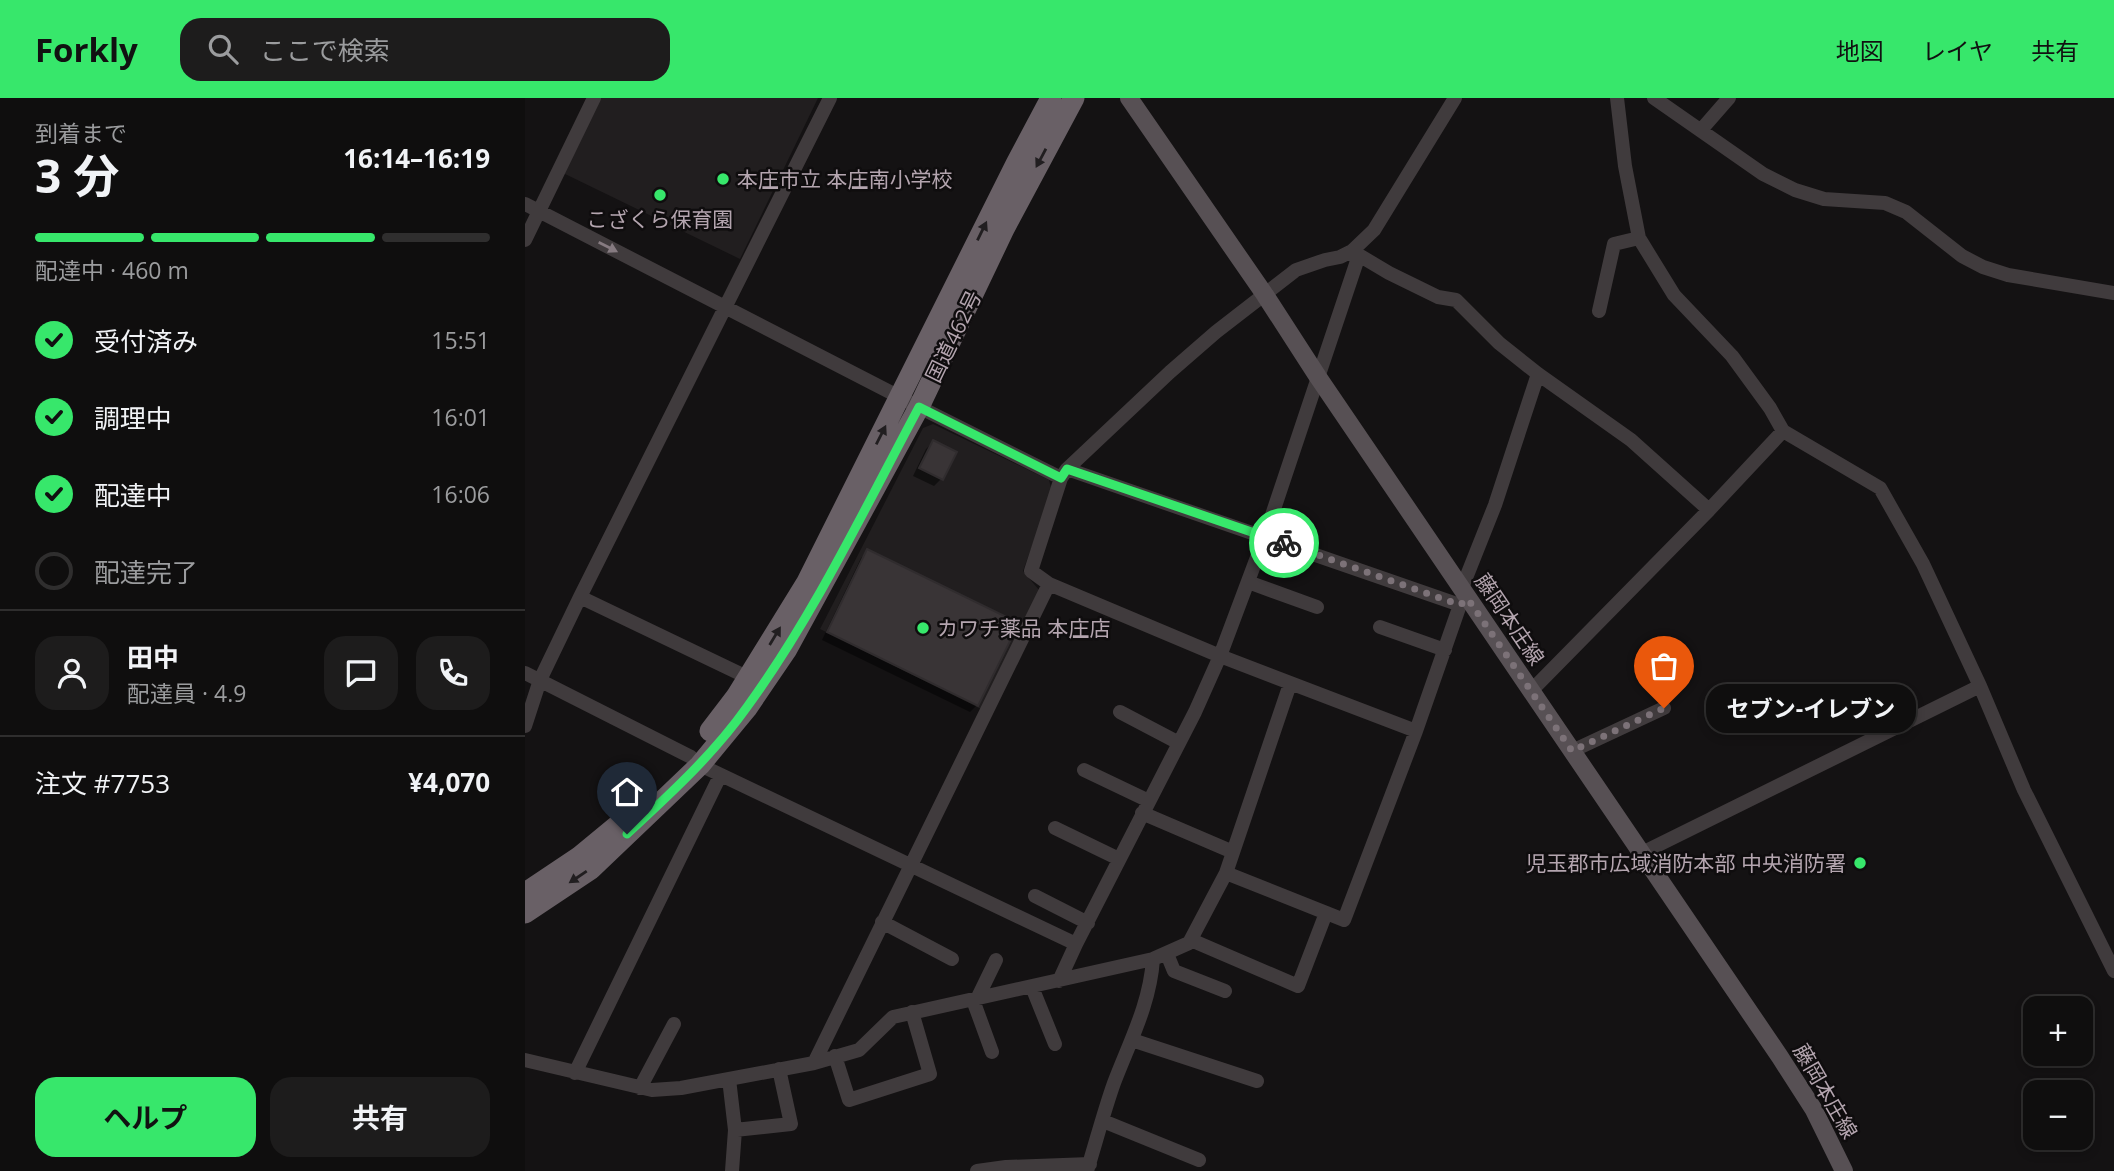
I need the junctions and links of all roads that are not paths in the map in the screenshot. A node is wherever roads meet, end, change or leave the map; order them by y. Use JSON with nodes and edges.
{"nodes":[{"id":1,"x":594,"y":98,"type":"edge"},
{"id":2,"x":830,"y":98,"type":"edge"},
{"id":3,"x":1051,"y":98,"type":"edge"},
{"id":4,"x":1074,"y":98,"type":"edge"},
{"id":5,"x":1129,"y":98,"type":"edge"},
{"id":6,"x":1455,"y":98,"type":"edge"},
{"id":7,"x":1617,"y":98,"type":"edge"},
{"id":8,"x":1654,"y":98,"type":"edge"},
{"id":9,"x":1729,"y":98,"type":"edge"},
{"id":10,"x":1701,"y":130,"type":"junction"},
{"id":11,"x":532,"y":208,"type":"edge"},
{"id":12,"x":1639,"y":238,"type":"junction"},
{"id":13,"x":525,"y":240,"type":"edge"},
{"id":14,"x":1352,"y":251,"type":"junction"},
{"id":15,"x":2114,"y":293,"type":"edge"},
{"id":16,"x":1265,"y":295,"type":"junction"},
{"id":17,"x":724,"y":306,"type":"junction"},
{"id":18,"x":1599,"y":311,"type":"dead end"},
{"id":19,"x":1538,"y":374,"type":"junction"},
{"id":20,"x":1318,"y":377,"type":"junction"},
{"id":21,"x":910,"y":402,"type":"junction"},
{"id":22,"x":1783,"y":431,"type":"junction"},
{"id":23,"x":1064,"y":473,"type":"junction"},
{"id":24,"x":1709,"y":510,"type":"junction"},
{"id":25,"x":1265,"y":536,"type":"junction"},
{"id":26,"x":1248,"y":582,"type":"junction"},
{"id":27,"x":1049,"y":584,"type":"junction"},
{"id":28,"x":580,"y":597,"type":"junction"},
{"id":29,"x":1463,"y":598,"type":"junction"},
{"id":30,"x":1317,"y":607,"type":"dead end"},
{"id":31,"x":1380,"y":627,"type":"dead end"},
{"id":32,"x":1445,"y":650,"type":"junction"},
{"id":33,"x":1220,"y":656,"type":"junction"},
{"id":34,"x":525,"y":673,"type":"edge"},
{"id":35,"x":749,"y":678,"type":"junction"},
{"id":36,"x":540,"y":680,"type":"junction"},
{"id":37,"x":1290,"y":684,"type":"junction"},
{"id":38,"x":1980,"y":686,"type":"junction"},
{"id":39,"x":1531,"y":691,"type":"junction"},
{"id":40,"x":1664,"y":708,"type":"dead end"},
{"id":41,"x":1120,"y":712,"type":"dead end"},
{"id":42,"x":525,"y":726,"type":"edge"},
{"id":43,"x":1416,"y":731,"type":"junction"},
{"id":44,"x":1179,"y":743,"type":"junction"},
{"id":45,"x":1572,"y":751,"type":"junction"},
{"id":46,"x":696,"y":761,"type":"junction"},
{"id":47,"x":1084,"y":770,"type":"dead end"},
{"id":48,"x":720,"y":776,"type":"junction"},
{"id":49,"x":1145,"y":807,"type":"junction"},
{"id":50,"x":1055,"y":828,"type":"dead end"},
{"id":51,"x":1233,"y":852,"type":"junction"},
{"id":52,"x":1642,"y":853,"type":"junction"},
{"id":53,"x":1119,"y":859,"type":"junction"},
{"id":54,"x":909,"y":866,"type":"junction"},
{"id":55,"x":1226,"y":873,"type":"junction"},
{"id":56,"x":525,"y":893,"type":"edge"},
{"id":57,"x":1035,"y":896,"type":"dead end"},
{"id":58,"x":525,"y":913,"type":"edge"},
{"id":59,"x":1326,"y":913,"type":"junction"},
{"id":60,"x":882,"y":922,"type":"junction"},
{"id":61,"x":1088,"y":923,"type":"junction"},
{"id":62,"x":1191,"y":940,"type":"junction"},
{"id":63,"x":1076,"y":944,"type":"junction"},
{"id":64,"x":1160,"y":956,"type":"junction"},
{"id":65,"x":952,"y":959,"type":"dead end"},
{"id":66,"x":996,"y":960,"type":"dead end"},
{"id":67,"x":2114,"y":971,"type":"edge"},
{"id":68,"x":1059,"y":981,"type":"junction"},
{"id":69,"x":1032,"y":987,"type":"junction"},
{"id":70,"x":1225,"y":991,"type":"dead end"},
{"id":71,"x":975,"y":1000,"type":"junction"},
{"id":72,"x":912,"y":1012,"type":"junction"},
{"id":73,"x":674,"y":1024,"type":"dead end"},
{"id":74,"x":1132,"y":1040,"type":"junction"},
{"id":75,"x":1055,"y":1044,"type":"dead end"},
{"id":76,"x":992,"y":1052,"type":"dead end"},
{"id":77,"x":835,"y":1056,"type":"junction"},
{"id":78,"x":525,"y":1060,"type":"edge"},
{"id":79,"x":814,"y":1063,"type":"junction"},
{"id":80,"x":779,"y":1069,"type":"junction"},
{"id":81,"x":575,"y":1073,"type":"junction"},
{"id":82,"x":729,"y":1079,"type":"junction"},
{"id":83,"x":1257,"y":1081,"type":"dead end"},
{"id":84,"x":640,"y":1087,"type":"junction"},
{"id":85,"x":1103,"y":1121,"type":"junction"},
{"id":86,"x":735,"y":1130,"type":"junction"},
{"id":87,"x":1199,"y":1160,"type":"dead end"},
{"id":88,"x":1089,"y":1168,"type":"edge"},
{"id":89,"x":732,"y":1171,"type":"edge"},
{"id":90,"x":977,"y":1171,"type":"edge"},
{"id":91,"x":1844,"y":1171,"type":"edge"}],
"edges":[{"from":1,"to":11,"type":"street"},
{"from":2,"to":17,"type":"street"},
{"from":21,"to":3,"type":"highway","name":"国道462号","one_way":true},
{"from":4,"to":21,"type":"highway","name":"国道462号","one_way":true},
{"from":5,"to":16,"type":"main road","name":"藤岡本庄線"},
{"from":6,"to":14,"type":"street"},
{"from":7,"to":12,"type":"street"},
{"from":8,"to":10,"type":"street"},
{"from":9,"to":10,"type":"street"},
{"from":10,"to":15,"type":"street"},
{"from":11,"to":13,"type":"street"},
{"from":11,"to":17,"type":"street","one_way":true},
{"from":12,"to":18,"type":"street"},
{"from":12,"to":22,"type":"street"},
{"from":14,"to":16,"type":"street"},
{"from":14,"to":19,"type":"street"},
{"from":14,"to":20,"type":"street"},
{"from":16,"to":20,"type":"main road","name":"藤岡本庄線"},
{"from":16,"to":23,"type":"street"},
{"from":17,"to":21,"type":"street"},
{"from":17,"to":28,"type":"street"},
{"from":19,"to":24,"type":"street"},
{"from":19,"to":29,"type":"street"},
{"from":20,"to":25,"type":"street"},
{"from":20,"to":29,"type":"main road","name":"藤岡本庄線"},
{"from":21,"to":23,"type":"street"},
{"from":35,"to":21,"type":"highway","name":"国道462号","one_way":true},
{"from":21,"to":46,"type":"highway","name":"国道462号"},
{"from":22,"to":24,"type":"street"},
{"from":22,"to":38,"type":"street"},
{"from":23,"to":25,"type":"street"},
{"from":23,"to":27,"type":"street"},
{"from":24,"to":39,"type":"street"},
{"from":25,"to":26,"type":"street"},
{"from":25,"to":29,"type":"street"},
{"from":26,"to":30,"type":"street"},
{"from":26,"to":33,"type":"street"},
{"from":27,"to":33,"type":"street"},
{"from":27,"to":54,"type":"street"},
{"from":28,"to":35,"type":"street"},
{"from":28,"to":36,"type":"street"},
{"from":29,"to":32,"type":"street"},
{"from":29,"to":39,"type":"main road","name":"藤岡本庄線"},
{"from":31,"to":32,"type":"street"},
{"from":32,"to":43,"type":"street"},
{"from":33,"to":37,"type":"street"},
{"from":33,"to":44,"type":"street"},
{"from":34,"to":36,"type":"street"},
{"from":35,"to":46,"type":"highway","name":"国道462号"},
{"from":36,"to":42,"type":"street"},
{"from":36,"to":46,"type":"street"},
{"from":37,"to":43,"type":"street"},
{"from":37,"to":51,"type":"street"},
{"from":38,"to":52,"type":"street"},
{"from":38,"to":67,"type":"street"},
{"from":39,"to":45,"type":"main road","name":"藤岡本庄線"},
{"from":40,"to":45,"type":"street"},
{"from":41,"to":44,"type":"street"},
{"from":43,"to":59,"type":"street"},
{"from":44,"to":49,"type":"street"},
{"from":45,"to":52,"type":"main road","name":"藤岡本庄線"},
{"from":46,"to":48,"type":"street"},
{"from":46,"to":56,"type":"highway","name":"国道462号"},
{"from":46,"to":58,"type":"highway","name":"国道462号","one_way":true},
{"from":47,"to":49,"type":"street"},
{"from":48,"to":54,"type":"street"},
{"from":48,"to":81,"type":"street"},
{"from":49,"to":51,"type":"street"},
{"from":49,"to":53,"type":"street"},
{"from":50,"to":53,"type":"street"},
{"from":51,"to":55,"type":"street"},
{"from":52,"to":91,"type":"main road","name":"藤岡本庄線"},
{"from":53,"to":61,"type":"street"},
{"from":54,"to":60,"type":"street"},
{"from":54,"to":63,"type":"street"},
{"from":55,"to":59,"type":"street"},
{"from":55,"to":62,"type":"street"},
{"from":57,"to":61,"type":"street"},
{"from":59,"to":62,"type":"street"},
{"from":60,"to":65,"type":"street"},
{"from":60,"to":79,"type":"street"},
{"from":61,"to":63,"type":"street"},
{"from":62,"to":64,"type":"street"},
{"from":63,"to":68,"type":"street"},
{"from":64,"to":68,"type":"street"},
{"from":64,"to":70,"type":"street"},
{"from":64,"to":74,"type":"street"},
{"from":66,"to":71,"type":"street"},
{"from":68,"to":69,"type":"street"},
{"from":69,"to":71,"type":"street"},
{"from":69,"to":75,"type":"street"},
{"from":71,"to":72,"type":"street"},
{"from":71,"to":76,"type":"street"},
{"from":72,"to":77,"type":"street"},
{"from":72,"to":77,"type":"street"},
{"from":73,"to":84,"type":"street"},
{"from":74,"to":83,"type":"street"},
{"from":74,"to":85,"type":"street"},
{"from":77,"to":79,"type":"street"},
{"from":78,"to":81,"type":"street"},
{"from":79,"to":80,"type":"street"},
{"from":80,"to":82,"type":"street"},
{"from":80,"to":86,"type":"street"},
{"from":81,"to":84,"type":"street"},
{"from":82,"to":84,"type":"street"},
{"from":82,"to":86,"type":"street"},
{"from":85,"to":87,"type":"street"},
{"from":85,"to":88,"type":"street"},
{"from":86,"to":89,"type":"street"},
{"from":88,"to":90,"type":"street"}]}
